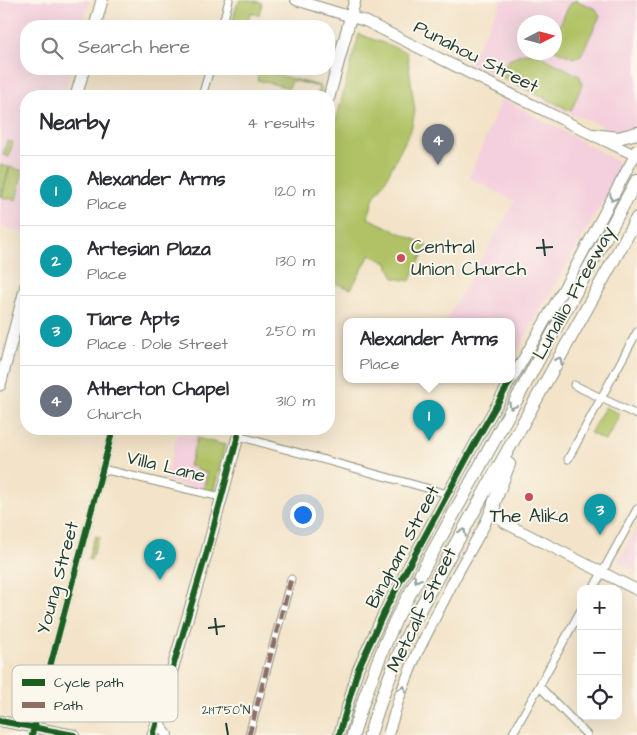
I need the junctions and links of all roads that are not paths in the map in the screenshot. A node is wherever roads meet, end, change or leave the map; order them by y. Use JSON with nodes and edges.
{"nodes":[{"id":1,"x":102,"y":0,"type":"edge"},
{"id":2,"x":229,"y":0,"type":"edge"},
{"id":3,"x":296,"y":0,"type":"edge"},
{"id":4,"x":355,"y":0,"type":"edge"},
{"id":5,"x":351,"y":16,"type":"junction"},
{"id":6,"x":97,"y":20,"type":"edge"},
{"id":7,"x":224,"y":20,"type":"edge"},
{"id":8,"x":82,"y":75,"type":"edge"},
{"id":9,"x":208,"y":75,"type":"edge"},
{"id":10,"x":335,"y":75,"type":"edge"},
{"id":11,"x":335,"y":75,"type":"edge"},
{"id":12,"x":78,"y":90,"type":"edge"},
{"id":13,"x":204,"y":90,"type":"edge"},
{"id":14,"x":331,"y":90,"type":"edge"},
{"id":15,"x":637,"y":133,"type":"edge"},
{"id":16,"x":592,"y":135,"type":"junction"},
{"id":17,"x":636,"y":154,"type":"edge"},
{"id":18,"x":637,"y":180,"type":"edge"},
{"id":19,"x":637,"y":218,"type":"edge"},
{"id":20,"x":20,"y":309,"type":"edge"},
{"id":21,"x":637,"y":332,"type":"edge"},
{"id":22,"x":515,"y":372,"type":"edge"},
{"id":23,"x":509,"y":383,"type":"edge"},
{"id":24,"x":574,"y":384,"type":"dead end"},
{"id":25,"x":0,"y":385,"type":"edge"},
{"id":26,"x":602,"y":398,"type":"junction"},
{"id":27,"x":532,"y":409,"type":"junction"},
{"id":28,"x":637,"y":415,"type":"edge"},
{"id":29,"x":111,"y":435,"type":"edge"},
{"id":30,"x":238,"y":435,"type":"edge"},
{"id":31,"x":249,"y":435,"type":"edge"},
{"id":32,"x":568,"y":459,"type":"dead end"},
{"id":33,"x":102,"y":469,"type":"junction"},
{"id":34,"x":448,"y":494,"type":"junction"},
{"id":35,"x":221,"y":498,"type":"junction"},
{"id":36,"x":494,"y":504,"type":"junction"},
{"id":37,"x":637,"y":509,"type":"edge"},
{"id":38,"x":505,"y":523,"type":"junction"},
{"id":39,"x":484,"y":526,"type":"junction"},
{"id":40,"x":602,"y":572,"type":"junction"},
{"id":41,"x":291,"y":579,"type":"dead end"},
{"id":42,"x":595,"y":585,"type":"edge"},
{"id":43,"x":637,"y":590,"type":"edge"},
{"id":44,"x":577,"y":617,"type":"edge"},
{"id":45,"x":50,"y":665,"type":"edge"},
{"id":46,"x":173,"y":665,"type":"edge"},
{"id":47,"x":539,"y":686,"type":"junction"},
{"id":48,"x":0,"y":722,"type":"edge"},
{"id":49,"x":157,"y":722,"type":"edge"},
{"id":50,"x":161,"y":722,"type":"edge"},
{"id":51,"x":32,"y":731,"type":"edge"},
{"id":52,"x":74,"y":735,"type":"edge"},
{"id":53,"x":153,"y":735,"type":"edge"},
{"id":54,"x":167,"y":735,"type":"edge"},
{"id":55,"x":249,"y":735,"type":"edge"},
{"id":56,"x":339,"y":735,"type":"edge"},
{"id":57,"x":353,"y":735,"type":"edge"},
{"id":58,"x":370,"y":735,"type":"edge"},
{"id":59,"x":388,"y":735,"type":"edge"},
{"id":60,"x":512,"y":735,"type":"edge"},
{"id":61,"x":587,"y":735,"type":"edge"}],
"edges":[{"from":1,"to":6,"type":"main road"},
{"from":2,"to":7,"type":"street"},
{"from":3,"to":5,"type":"street","name":"Punahou Street"},
{"from":4,"to":5,"type":"main road"},
{"from":5,"to":11,"type":"main road"},
{"from":5,"to":16,"type":"street","name":"Punahou Street"},
{"from":8,"to":12,"type":"main road"},
{"from":9,"to":13,"type":"street"},
{"from":10,"to":14,"type":"main road"},
{"from":15,"to":16,"type":"highway"},
{"from":16,"to":17,"type":"street","name":"Punahou Street"},
{"from":17,"to":22,"type":"street","name":"Bingham Street","one_way":true},
{"from":18,"to":57,"type":"highway","name":"Lunalilo Freeway","one_way":true},
{"from":27,"to":19,"type":"highway","name":"Lunalilo Freeway","one_way":true},
{"from":20,"to":25,"type":"main road"},
{"from":21,"to":26,"type":"street"},
{"from":23,"to":34,"type":"street","name":"Bingham Street"},
{"from":24,"to":26,"type":"street"},
{"from":26,"to":28,"type":"street"},
{"from":26,"to":32,"type":"street"},
{"from":27,"to":36,"type":"highway"},
{"from":58,"to":27,"type":"highway","name":"Lunalilo Freeway","one_way":true},
{"from":29,"to":33,"type":"street","name":"Young Street"},
{"from":30,"to":35,"type":"main road"},
{"from":31,"to":34,"type":"street"},
{"from":33,"to":35,"type":"street","name":"Villa Lane"},
{"from":33,"to":45,"type":"street","name":"Young Street"},
{"from":34,"to":56,"type":"street","name":"Bingham Street"},
{"from":35,"to":46,"type":"main road"},
{"from":36,"to":38,"type":"street"},
{"from":36,"to":39,"type":"street","name":"Metcalf Street"},
{"from":37,"to":40,"type":"street"},
{"from":38,"to":39,"type":"street"},
{"from":38,"to":40,"type":"street"},
{"from":59,"to":39,"type":"street","name":"Metcalf Street","one_way":true},
{"from":40,"to":42,"type":"street"},
{"from":40,"to":43,"type":"street"},
{"from":41,"to":55,"type":"street"},
{"from":44,"to":47,"type":"street"},
{"from":47,"to":60,"type":"street"},
{"from":47,"to":61,"type":"street"},
{"from":48,"to":51,"type":"street"},
{"from":49,"to":53,"type":"main road"},
{"from":50,"to":54,"type":"street"},
{"from":51,"to":52,"type":"street"}]}
